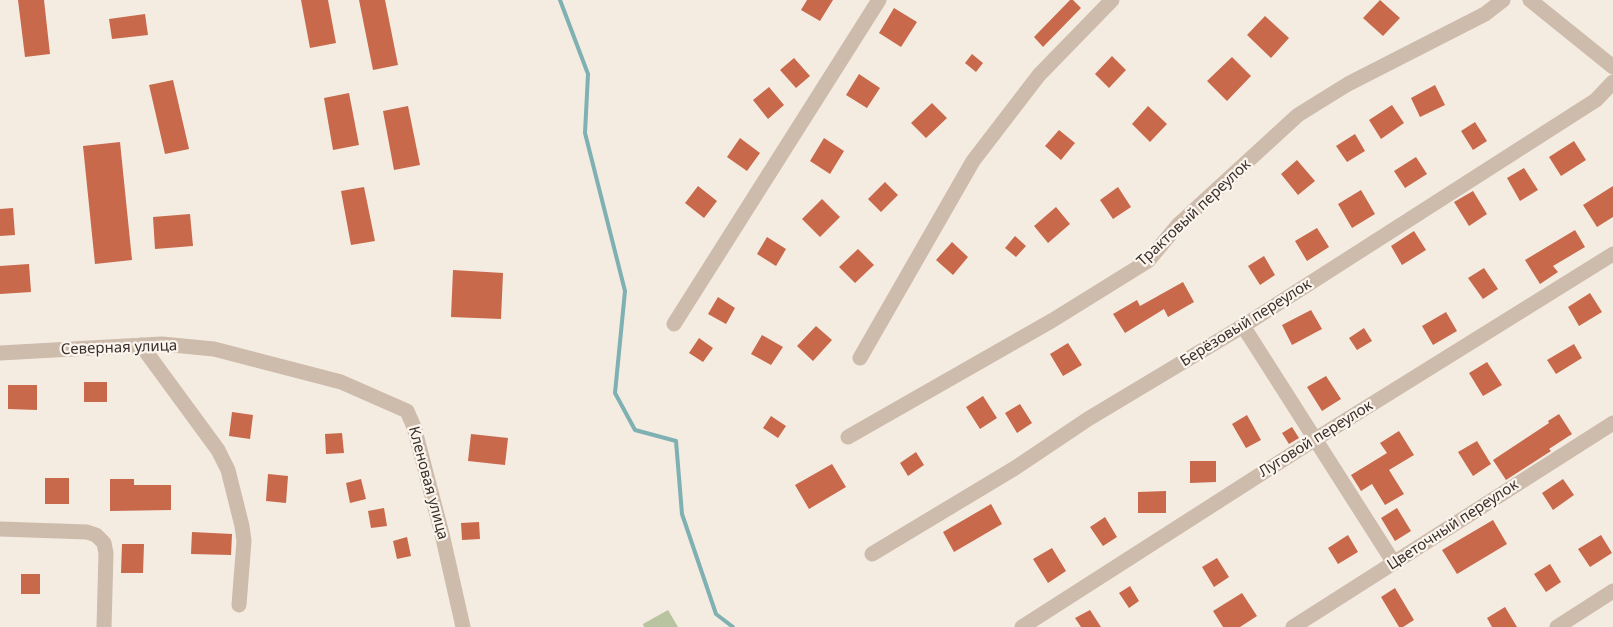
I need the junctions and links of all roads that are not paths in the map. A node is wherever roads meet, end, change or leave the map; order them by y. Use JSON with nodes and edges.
{"nodes":[{"id":1,"x":879,"y":0,"type":"edge"},
{"id":2,"x":1112,"y":0,"type":"edge"},
{"id":3,"x":1503,"y":0,"type":"edge"},
{"id":4,"x":1530,"y":0,"type":"edge"},
{"id":5,"x":1613,"y":67,"type":"edge"},
{"id":6,"x":1613,"y":82,"type":"edge"},
{"id":7,"x":1613,"y":254,"type":"edge"},
{"id":8,"x":674,"y":324,"type":"dead end"},
{"id":9,"x":1243,"y":326,"type":"junction"},
{"id":10,"x":141,"y":345,"type":"junction"},
{"id":11,"x":0,"y":353,"type":"edge"},
{"id":12,"x":860,"y":358,"type":"dead end"},
{"id":13,"x":341,"y":382,"type":"joint"},
{"id":14,"x":1613,"y":423,"type":"edge"},
{"id":15,"x":848,"y":438,"type":"dead end"},
{"id":16,"x":1314,"y":440,"type":"junction"},
{"id":17,"x":0,"y":529,"type":"edge"},
{"id":18,"x":872,"y":554,"type":"dead end"},
{"id":19,"x":1394,"y":563,"type":"junction"},
{"id":20,"x":1613,"y":591,"type":"edge"},
{"id":21,"x":239,"y":605,"type":"dead end"},
{"id":22,"x":104,"y":627,"type":"edge"},
{"id":23,"x":464,"y":627,"type":"edge"},
{"id":24,"x":1022,"y":627,"type":"edge"},
{"id":25,"x":1293,"y":627,"type":"edge"},
{"id":26,"x":1557,"y":627,"type":"edge"}],
"edges":[{"from":1,"to":8,"type":"street"},
{"from":2,"to":12,"type":"street"},
{"from":3,"to":15,"type":"street","name":"Трактовый переулок"},
{"from":4,"to":5,"type":"street"},
{"from":6,"to":9,"type":"street","name":"Берёзовый переулок"},
{"from":7,"to":16,"type":"street","name":"Луговой переулок"},
{"from":9,"to":16,"type":"street"},
{"from":9,"to":18,"type":"street","name":"Берёзовый переулок"},
{"from":10,"to":11,"type":"street","name":"Северная улица"},
{"from":10,"to":13,"type":"street","name":"Северная улица"},
{"from":10,"to":21,"type":"street"},
{"from":13,"to":23,"type":"street","name":"Кленовая улица"},
{"from":14,"to":19,"type":"street","name":"Цветочный переулок"},
{"from":16,"to":19,"type":"street"},
{"from":16,"to":24,"type":"street","name":"Луговой переулок"},
{"from":17,"to":22,"type":"street"},
{"from":19,"to":25,"type":"street","name":"Цветочный переулок"},
{"from":20,"to":26,"type":"street"}]}
